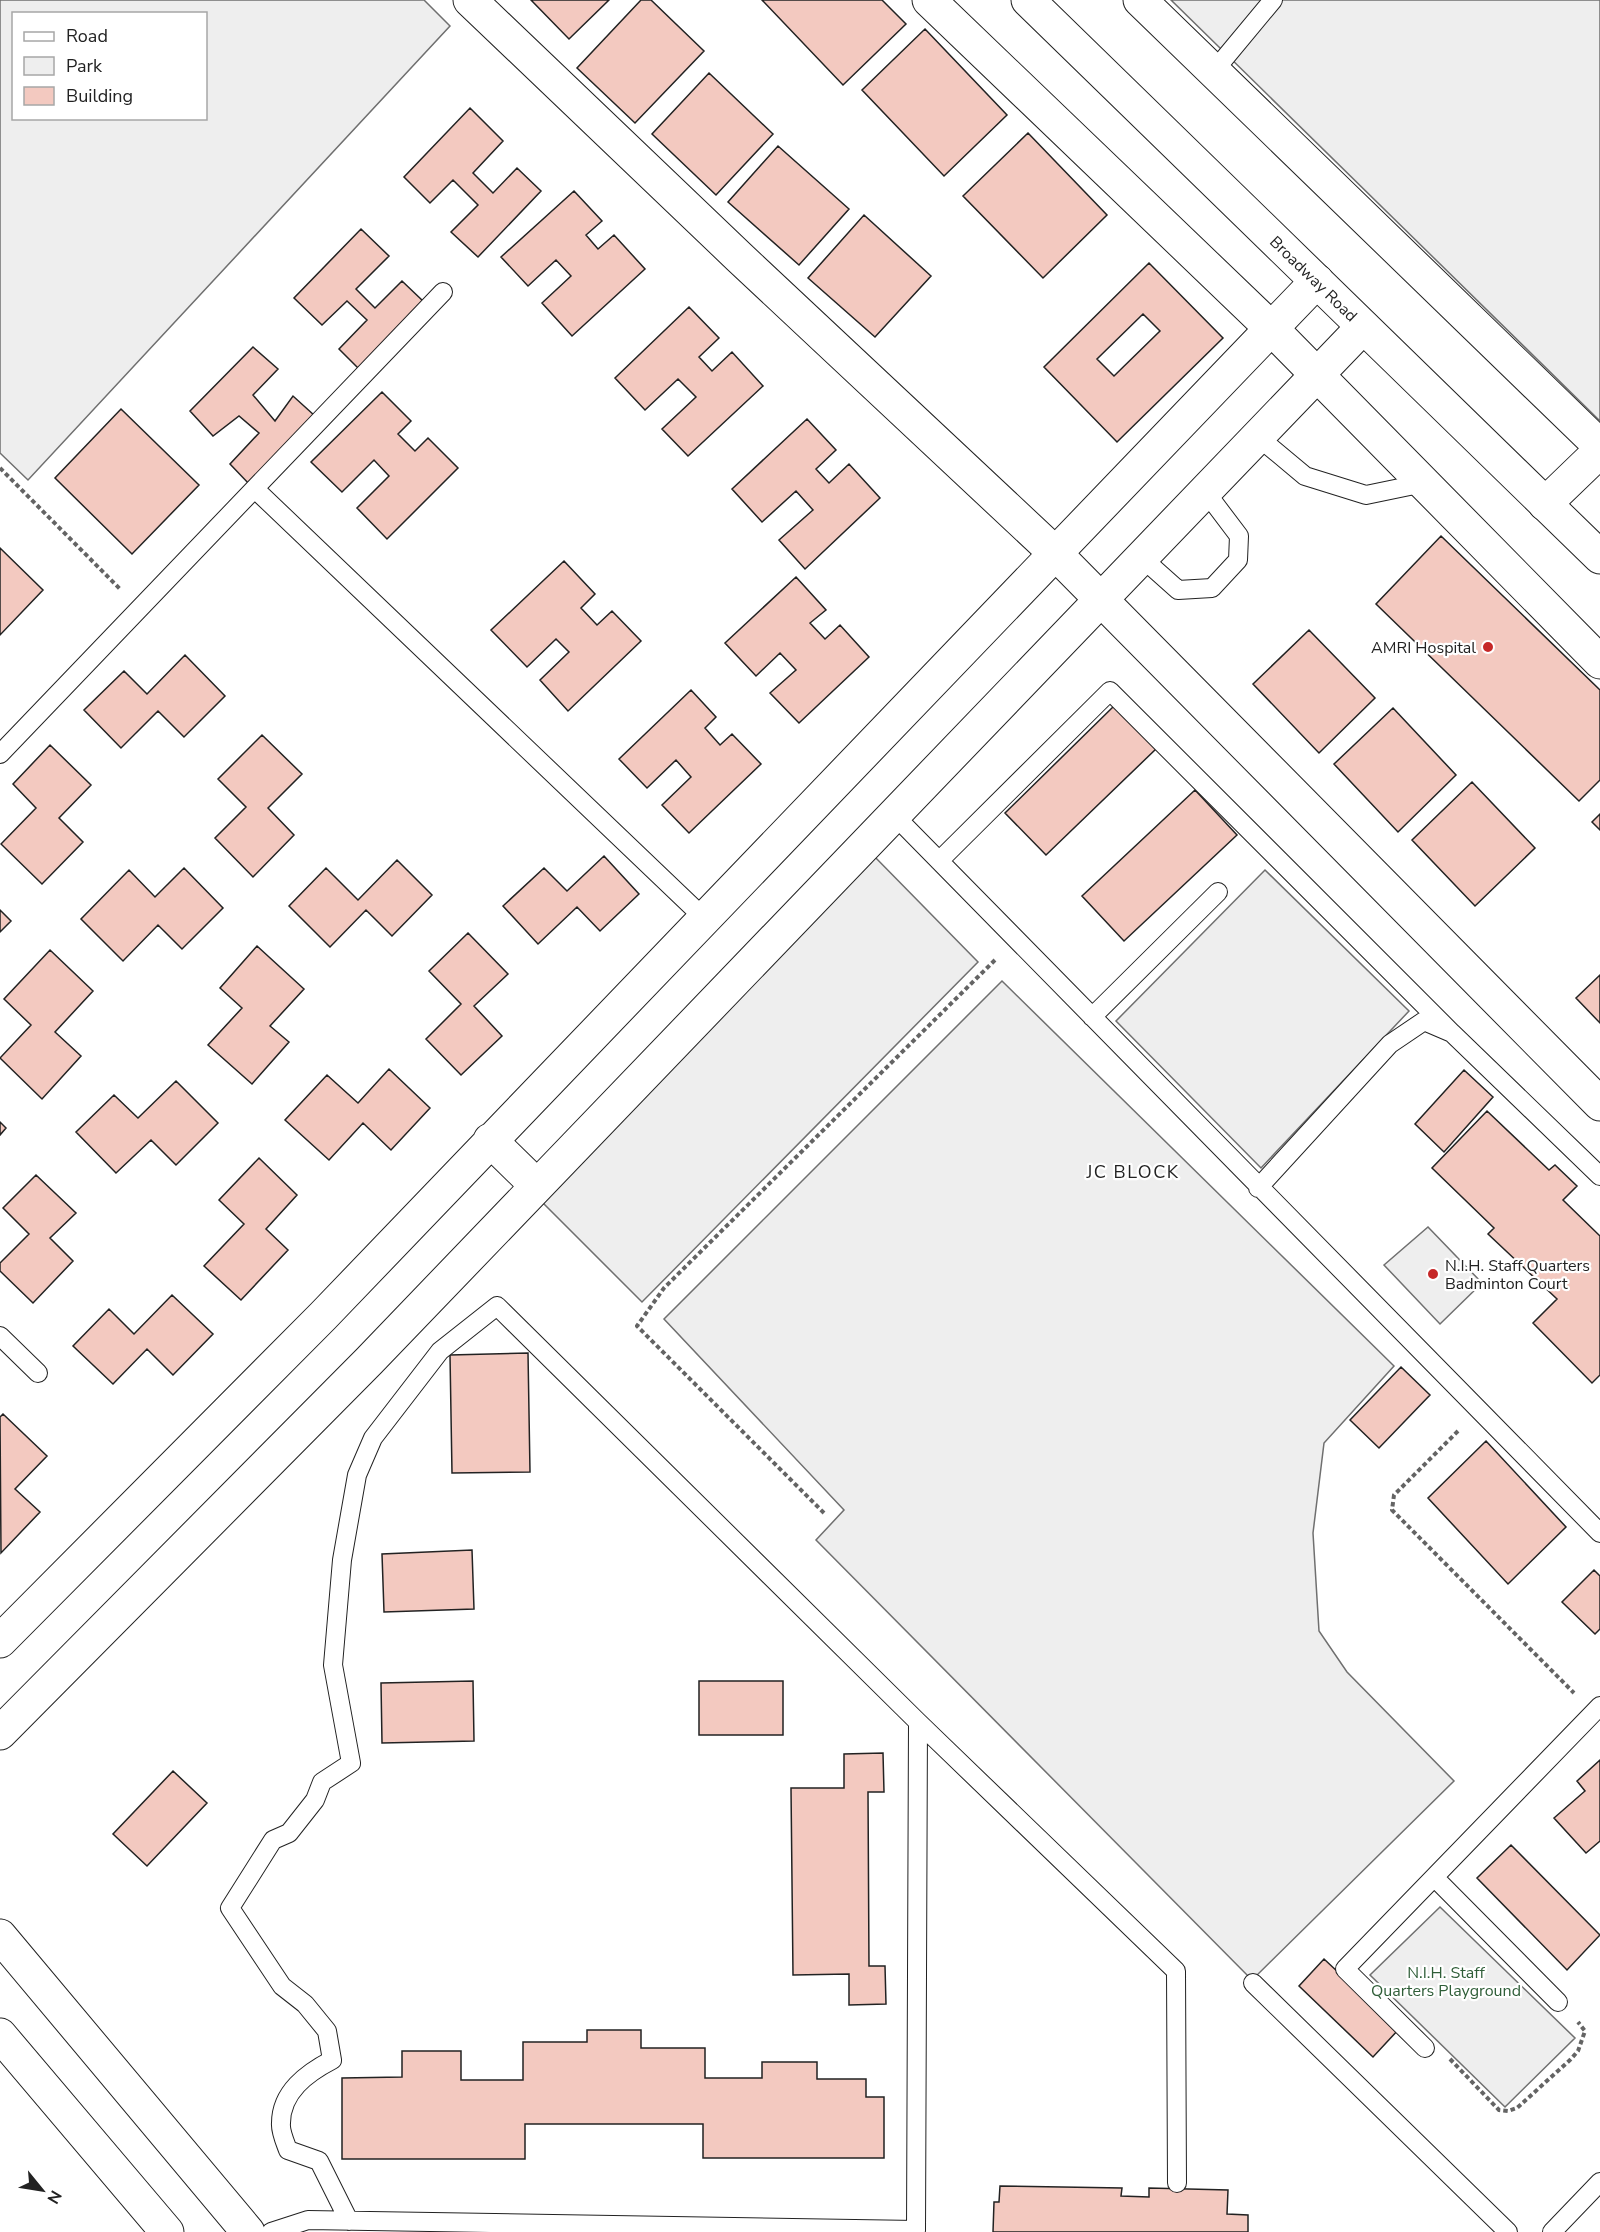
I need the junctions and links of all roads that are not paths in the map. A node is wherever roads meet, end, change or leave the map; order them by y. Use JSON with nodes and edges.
{"nodes":[{"id":1,"x":470,"y":0,"type":"edge"},
{"id":2,"x":929,"y":0,"type":"edge"},
{"id":3,"x":1028,"y":0,"type":"edge"},
{"id":4,"x":1140,"y":0,"type":"edge"},
{"id":5,"x":1273,"y":0,"type":"edge"},
{"id":6,"x":1214,"y":71,"type":"junction"},
{"id":7,"x":1317,"y":281,"type":"junction"},
{"id":8,"x":443,"y":292,"type":"dead end"},
{"id":9,"x":1363,"y":327,"type":"junction"},
{"id":10,"x":1273,"y":330,"type":"junction"},
{"id":11,"x":1316,"y":375,"type":"junction"},
{"id":12,"x":1257,"y":436,"type":"junction"},
{"id":13,"x":1600,"y":446,"type":"edge"},
{"id":14,"x":1600,"y":451,"type":"edge"},
{"id":15,"x":1424,"y":483,"type":"junction"},
{"id":16,"x":255,"y":489,"type":"junction"},
{"id":17,"x":1205,"y":491,"type":"junction"},
{"id":18,"x":1545,"y":504,"type":"junction"},
{"id":19,"x":1055,"y":554,"type":"junction"},
{"id":20,"x":1141,"y":557,"type":"junction"},
{"id":21,"x":1600,"y":557,"type":"edge"},
{"id":22,"x":1100,"y":599,"type":"junction"},
{"id":23,"x":1600,"y":662,"type":"edge"},
{"id":24,"x":0,"y":754,"type":"edge"},
{"id":25,"x":893,"y":814,"type":"junction"},
{"id":26,"x":939,"y":861,"type":"junction"},
{"id":27,"x":1218,"y":892,"type":"dead end"},
{"id":28,"x":704,"y":918,"type":"junction"},
{"id":29,"x":1092,"y":1017,"type":"junction"},
{"id":30,"x":1452,"y":1033,"type":"junction"},
{"id":31,"x":1600,"y":1104,"type":"edge"},
{"id":32,"x":490,"y":1140,"type":"junction"},
{"id":33,"x":1600,"y":1176,"type":"edge"},
{"id":34,"x":536,"y":1185,"type":"junction"},
{"id":35,"x":1258,"y":1188,"type":"junction"},
{"id":36,"x":0,"y":1336,"type":"edge"},
{"id":37,"x":38,"y":1373,"type":"dead end"},
{"id":38,"x":1600,"y":1533,"type":"edge"},
{"id":39,"x":0,"y":1641,"type":"edge"},
{"id":40,"x":1597,"y":1710,"type":"edge"},
{"id":41,"x":918,"y":1722,"type":"junction"},
{"id":42,"x":0,"y":1733,"type":"edge"},
{"id":43,"x":1435,"y":1878,"type":"junction"},
{"id":44,"x":0,"y":1936,"type":"edge"},
{"id":45,"x":1253,"y":1983,"type":"dead end"},
{"id":46,"x":1558,"y":2002,"type":"road end"},
{"id":47,"x":0,"y":2035,"type":"edge"},
{"id":48,"x":1425,"y":2049,"type":"road end"},
{"id":49,"x":1600,"y":2182,"type":"edge"},
{"id":50,"x":1177,"y":2183,"type":"dead end"},
{"id":51,"x":349,"y":2221,"type":"junction"},
{"id":52,"x":788,"y":2230,"type":"edge"},
{"id":53,"x":167,"y":2232,"type":"edge"},
{"id":54,"x":248,"y":2232,"type":"edge"},
{"id":55,"x":271,"y":2232,"type":"edge"},
{"id":56,"x":1508,"y":2232,"type":"edge"},
{"id":57,"x":1552,"y":2232,"type":"edge"}],
"edges":[{"from":1,"to":19,"type":"street"},
{"from":2,"to":10,"type":"street"},
{"from":3,"to":7,"type":"street","name":"Broadway Road"},
{"from":4,"to":6,"type":"street"},
{"from":5,"to":6,"type":"lane"},
{"from":6,"to":13,"type":"street"},
{"from":7,"to":9,"type":"street","name":"Broadway Road"},
{"from":7,"to":10,"type":"street"},
{"from":8,"to":16,"type":"lane"},
{"from":9,"to":11,"type":"street"},
{"from":9,"to":18,"type":"street","name":"Broadway Road"},
{"from":10,"to":11,"type":"street"},
{"from":10,"to":19,"type":"street"},
{"from":11,"to":12,"type":"street"},
{"from":11,"to":15,"type":"street"},
{"from":12,"to":15,"type":"lane"},
{"from":12,"to":17,"type":"street"},
{"from":14,"to":18,"type":"street"},
{"from":15,"to":23,"type":"street"},
{"from":16,"to":24,"type":"lane"},
{"from":16,"to":28,"type":"lane"},
{"from":17,"to":20,"type":"street"},
{"from":17,"to":20,"type":"lane"},
{"from":18,"to":21,"type":"street","name":"Broadway Road"},
{"from":19,"to":22,"type":"street"},
{"from":19,"to":28,"type":"street"},
{"from":20,"to":22,"type":"street"},
{"from":22,"to":25,"type":"street"},
{"from":22,"to":31,"type":"street"},
{"from":25,"to":26,"type":"lane"},
{"from":25,"to":34,"type":"street"},
{"from":26,"to":29,"type":"lane"},
{"from":26,"to":30,"type":"lane"},
{"from":27,"to":29,"type":"lane"},
{"from":28,"to":32,"type":"street"},
{"from":29,"to":35,"type":"lane"},
{"from":30,"to":33,"type":"lane"},
{"from":30,"to":35,"type":"lane"},
{"from":32,"to":34,"type":"street"},
{"from":32,"to":39,"type":"street"},
{"from":34,"to":42,"type":"street"},
{"from":35,"to":38,"type":"lane"},
{"from":36,"to":37,"type":"lane"},
{"from":40,"to":43,"type":"lane"},
{"from":41,"to":50,"type":"lane"},
{"from":41,"to":51,"type":"lane"},
{"from":41,"to":52,"type":"lane"},
{"from":43,"to":46,"type":"lane"},
{"from":43,"to":48,"type":"lane"},
{"from":44,"to":54,"type":"street"},
{"from":45,"to":56,"type":"lane"},
{"from":47,"to":53,"type":"street"},
{"from":49,"to":57,"type":"lane"},
{"from":51,"to":52,"type":"lane"},
{"from":51,"to":55,"type":"lane"}]}
